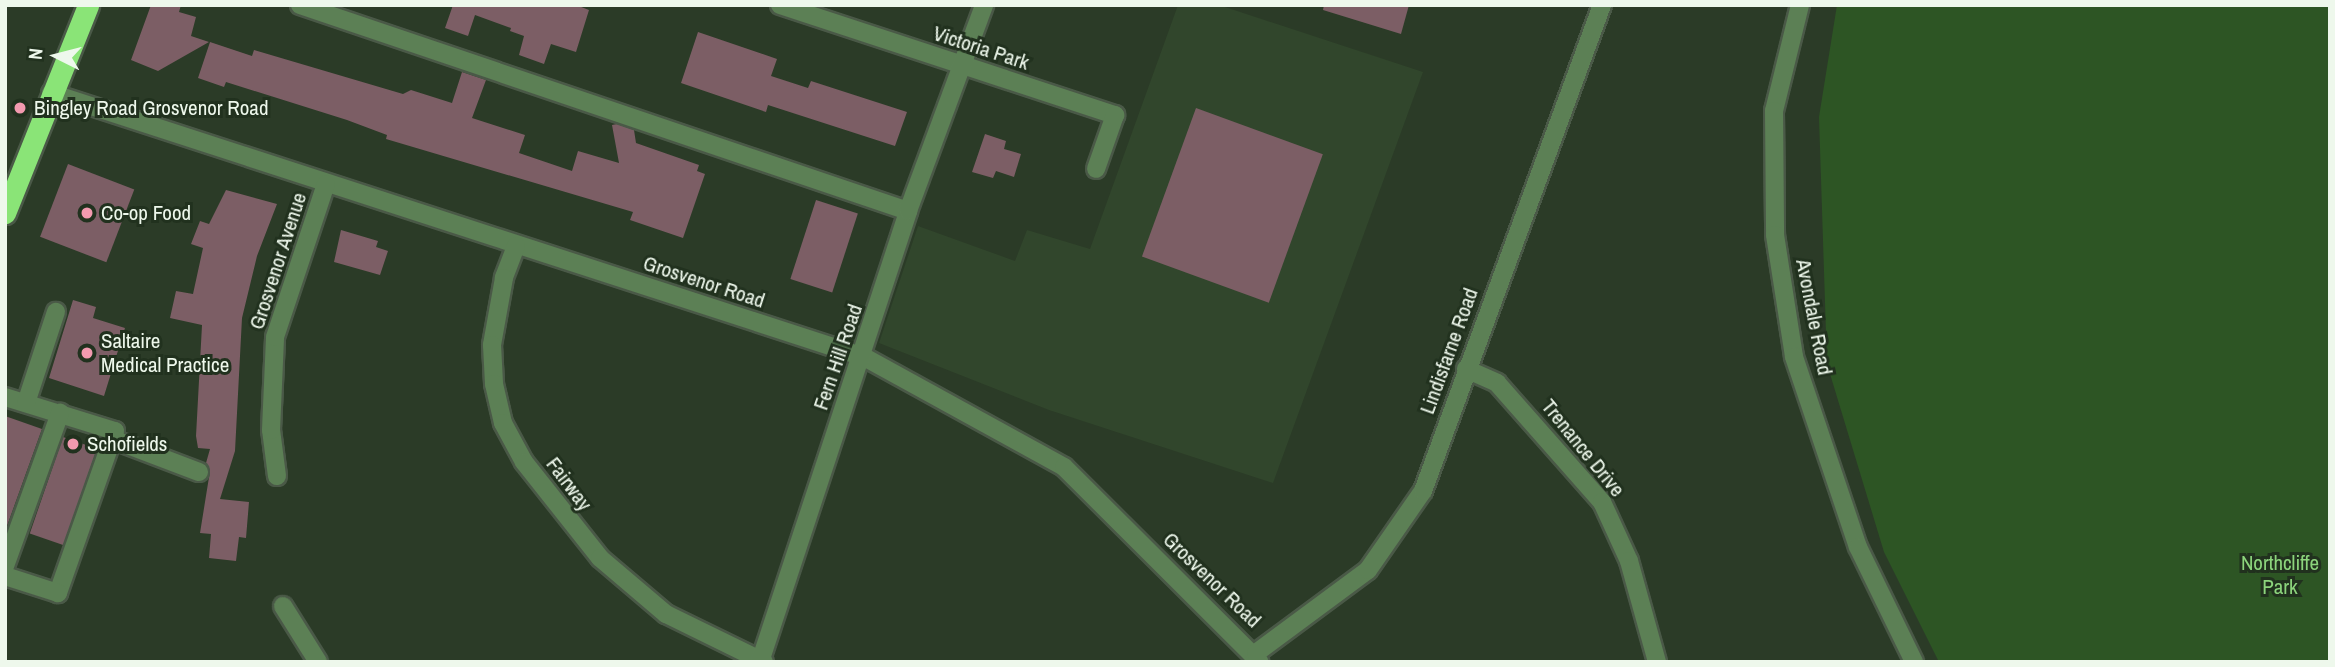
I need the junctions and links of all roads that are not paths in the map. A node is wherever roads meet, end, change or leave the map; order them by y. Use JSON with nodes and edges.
{"nodes":[{"id":1,"x":88,"y":5,"type":"edge"},
{"id":2,"x":300,"y":5,"type":"edge"},
{"id":3,"x":780,"y":5,"type":"edge"},
{"id":4,"x":984,"y":5,"type":"edge"},
{"id":5,"x":1602,"y":5,"type":"edge"},
{"id":6,"x":1800,"y":5,"type":"edge"},
{"id":7,"x":962,"y":67,"type":"junction"},
{"id":8,"x":51,"y":93,"type":"junction"},
{"id":9,"x":1096,"y":169,"type":"dead end"},
{"id":10,"x":326,"y":184,"type":"junction"},
{"id":11,"x":908,"y":211,"type":"junction"},
{"id":12,"x":5,"y":213,"type":"edge"},
{"id":13,"x":516,"y":246,"type":"junction"},
{"id":14,"x":56,"y":312,"type":"dead end"},
{"id":15,"x":864,"y":357,"type":"junction"},
{"id":16,"x":1466,"y":369,"type":"junction"},
{"id":17,"x":5,"y":397,"type":"edge"},
{"id":18,"x":26,"y":403,"type":"junction"},
{"id":19,"x":60,"y":413,"type":"junction"},
{"id":20,"x":114,"y":435,"type":"junction"},
{"id":21,"x":199,"y":472,"type":"dead end"},
{"id":22,"x":277,"y":476,"type":"dead end"},
{"id":23,"x":5,"y":566,"type":"edge"},
{"id":24,"x":5,"y":576,"type":"edge"},
{"id":25,"x":284,"y":606,"type":"dead end"},
{"id":26,"x":1258,"y":658,"type":"edge"},
{"id":27,"x":762,"y":661,"type":"edge"},
{"id":28,"x":318,"y":662,"type":"edge"},
{"id":29,"x":1657,"y":662,"type":"edge"},
{"id":30,"x":1914,"y":662,"type":"edge"}],
"edges":[{"from":1,"to":8,"type":"highway"},
{"from":2,"to":11,"type":"street"},
{"from":3,"to":7,"type":"street","name":"Victoria Park"},
{"from":4,"to":7,"type":"street","name":"Fern Hill Road"},
{"from":5,"to":16,"type":"street","name":"Lindisfarne Road"},
{"from":6,"to":30,"type":"street","name":"Avondale Road"},
{"from":7,"to":9,"type":"street","name":"Victoria Park"},
{"from":7,"to":11,"type":"street","name":"Fern Hill Road"},
{"from":8,"to":10,"type":"street","name":"Grosvenor Road"},
{"from":8,"to":12,"type":"highway"},
{"from":10,"to":13,"type":"street","name":"Grosvenor Road"},
{"from":10,"to":22,"type":"street","name":"Grosvenor Avenue"},
{"from":11,"to":15,"type":"street","name":"Fern Hill Road"},
{"from":13,"to":15,"type":"street","name":"Grosvenor Road"},
{"from":13,"to":27,"type":"street","name":"Fairway"},
{"from":14,"to":18,"type":"street"},
{"from":15,"to":26,"type":"street","name":"Grosvenor Road"},
{"from":15,"to":27,"type":"street","name":"Fern Hill Road"},
{"from":16,"to":26,"type":"street","name":"Lindisfarne Road"},
{"from":16,"to":29,"type":"street","name":"Trenance Drive"},
{"from":17,"to":18,"type":"street"},
{"from":18,"to":19,"type":"street"},
{"from":19,"to":20,"type":"street"},
{"from":19,"to":23,"type":"street"},
{"from":20,"to":21,"type":"street"},
{"from":20,"to":24,"type":"street"},
{"from":25,"to":28,"type":"street"}]}
